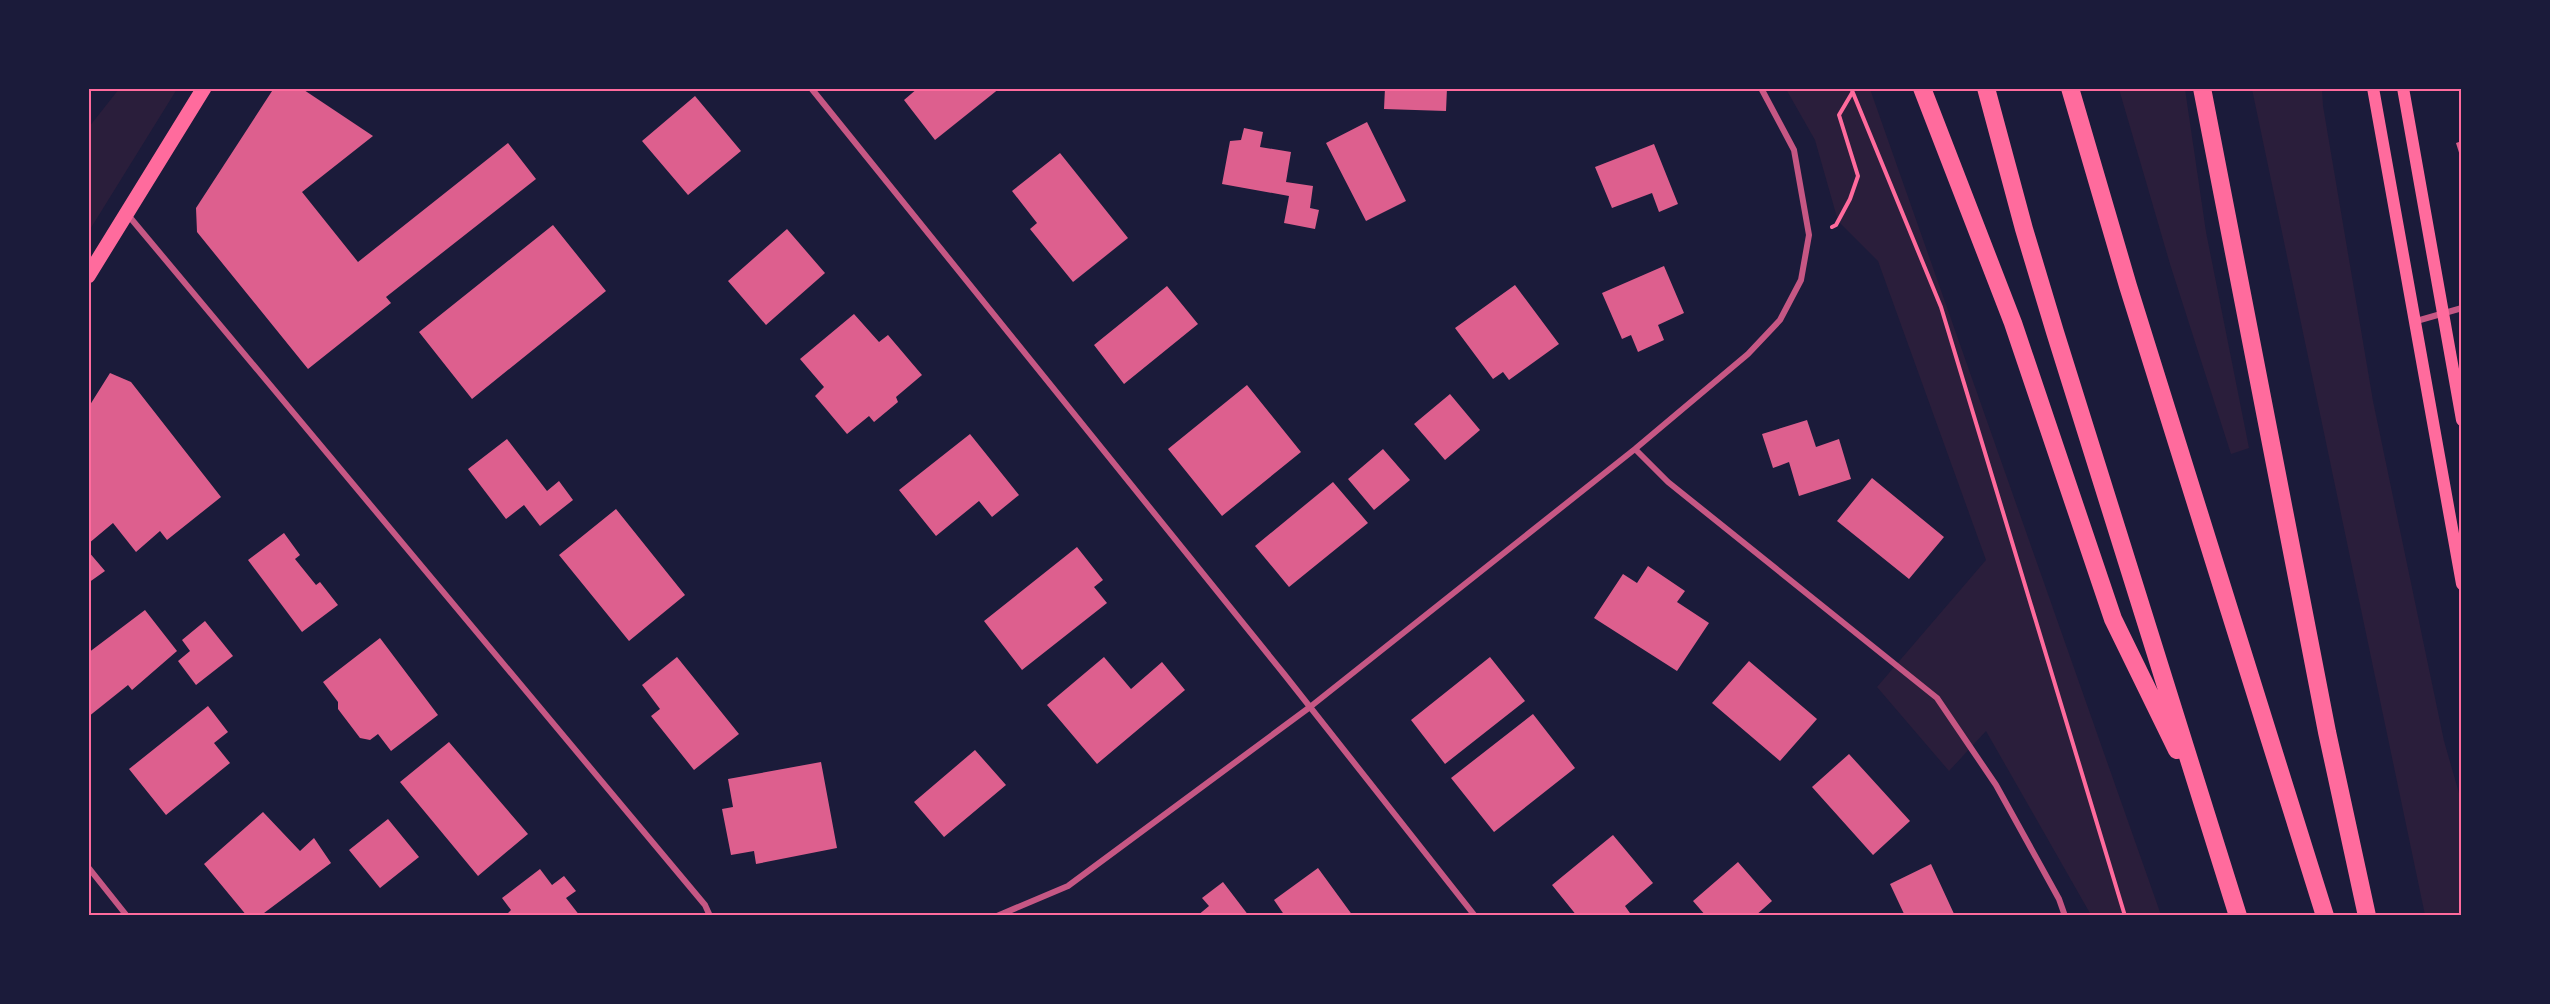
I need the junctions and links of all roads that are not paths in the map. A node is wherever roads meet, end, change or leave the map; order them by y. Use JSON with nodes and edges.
{"nodes":[{"id":1,"x":204,"y":88,"type":"edge"},
{"id":2,"x":811,"y":88,"type":"edge"},
{"id":3,"x":1761,"y":88,"type":"edge"},
{"id":4,"x":1922,"y":88,"type":"edge"},
{"id":5,"x":1986,"y":88,"type":"edge"},
{"id":6,"x":2070,"y":88,"type":"edge"},
{"id":7,"x":2202,"y":88,"type":"edge"},
{"id":8,"x":2373,"y":88,"type":"edge"},
{"id":9,"x":2403,"y":88,"type":"edge"},
{"id":10,"x":127,"y":213,"type":"junction"},
{"id":11,"x":88,"y":276,"type":"edge"},
{"id":12,"x":2462,"y":308,"type":"edge"},
{"id":13,"x":2443,"y":313,"type":"junction"},
{"id":14,"x":2413,"y":322,"type":"junction"},
{"id":15,"x":2462,"y":420,"type":"edge"},
{"id":16,"x":1635,"y":448,"type":"junction"},
{"id":17,"x":2462,"y":584,"type":"edge"},
{"id":18,"x":1310,"y":707,"type":"junction"},
{"id":19,"x":2204,"y":806,"type":"junction"},
{"id":20,"x":88,"y":867,"type":"edge"},
{"id":21,"x":127,"y":915,"type":"edge"},
{"id":22,"x":710,"y":915,"type":"edge"},
{"id":23,"x":997,"y":915,"type":"edge"},
{"id":24,"x":1475,"y":915,"type":"edge"},
{"id":25,"x":2065,"y":915,"type":"edge"},
{"id":26,"x":2238,"y":915,"type":"edge"},
{"id":27,"x":2325,"y":915,"type":"edge"},
{"id":28,"x":2367,"y":915,"type":"edge"}],
"edges":[{"from":1,"to":10,"type":"main road"},
{"from":2,"to":18,"type":"street"},
{"from":3,"to":16,"type":"street"},
{"from":4,"to":19,"type":"highway"},
{"from":5,"to":19,"type":"highway"},
{"from":6,"to":27,"type":"highway"},
{"from":7,"to":28,"type":"highway"},
{"from":8,"to":14,"type":"main road"},
{"from":9,"to":13,"type":"main road"},
{"from":10,"to":11,"type":"main road"},
{"from":10,"to":22,"type":"street"},
{"from":12,"to":13,"type":"street"},
{"from":13,"to":14,"type":"street"},
{"from":13,"to":15,"type":"main road"},
{"from":14,"to":17,"type":"main road"},
{"from":16,"to":18,"type":"street"},
{"from":16,"to":25,"type":"street"},
{"from":18,"to":23,"type":"street"},
{"from":18,"to":24,"type":"street"},
{"from":19,"to":26,"type":"highway"},
{"from":20,"to":21,"type":"street"}]}
